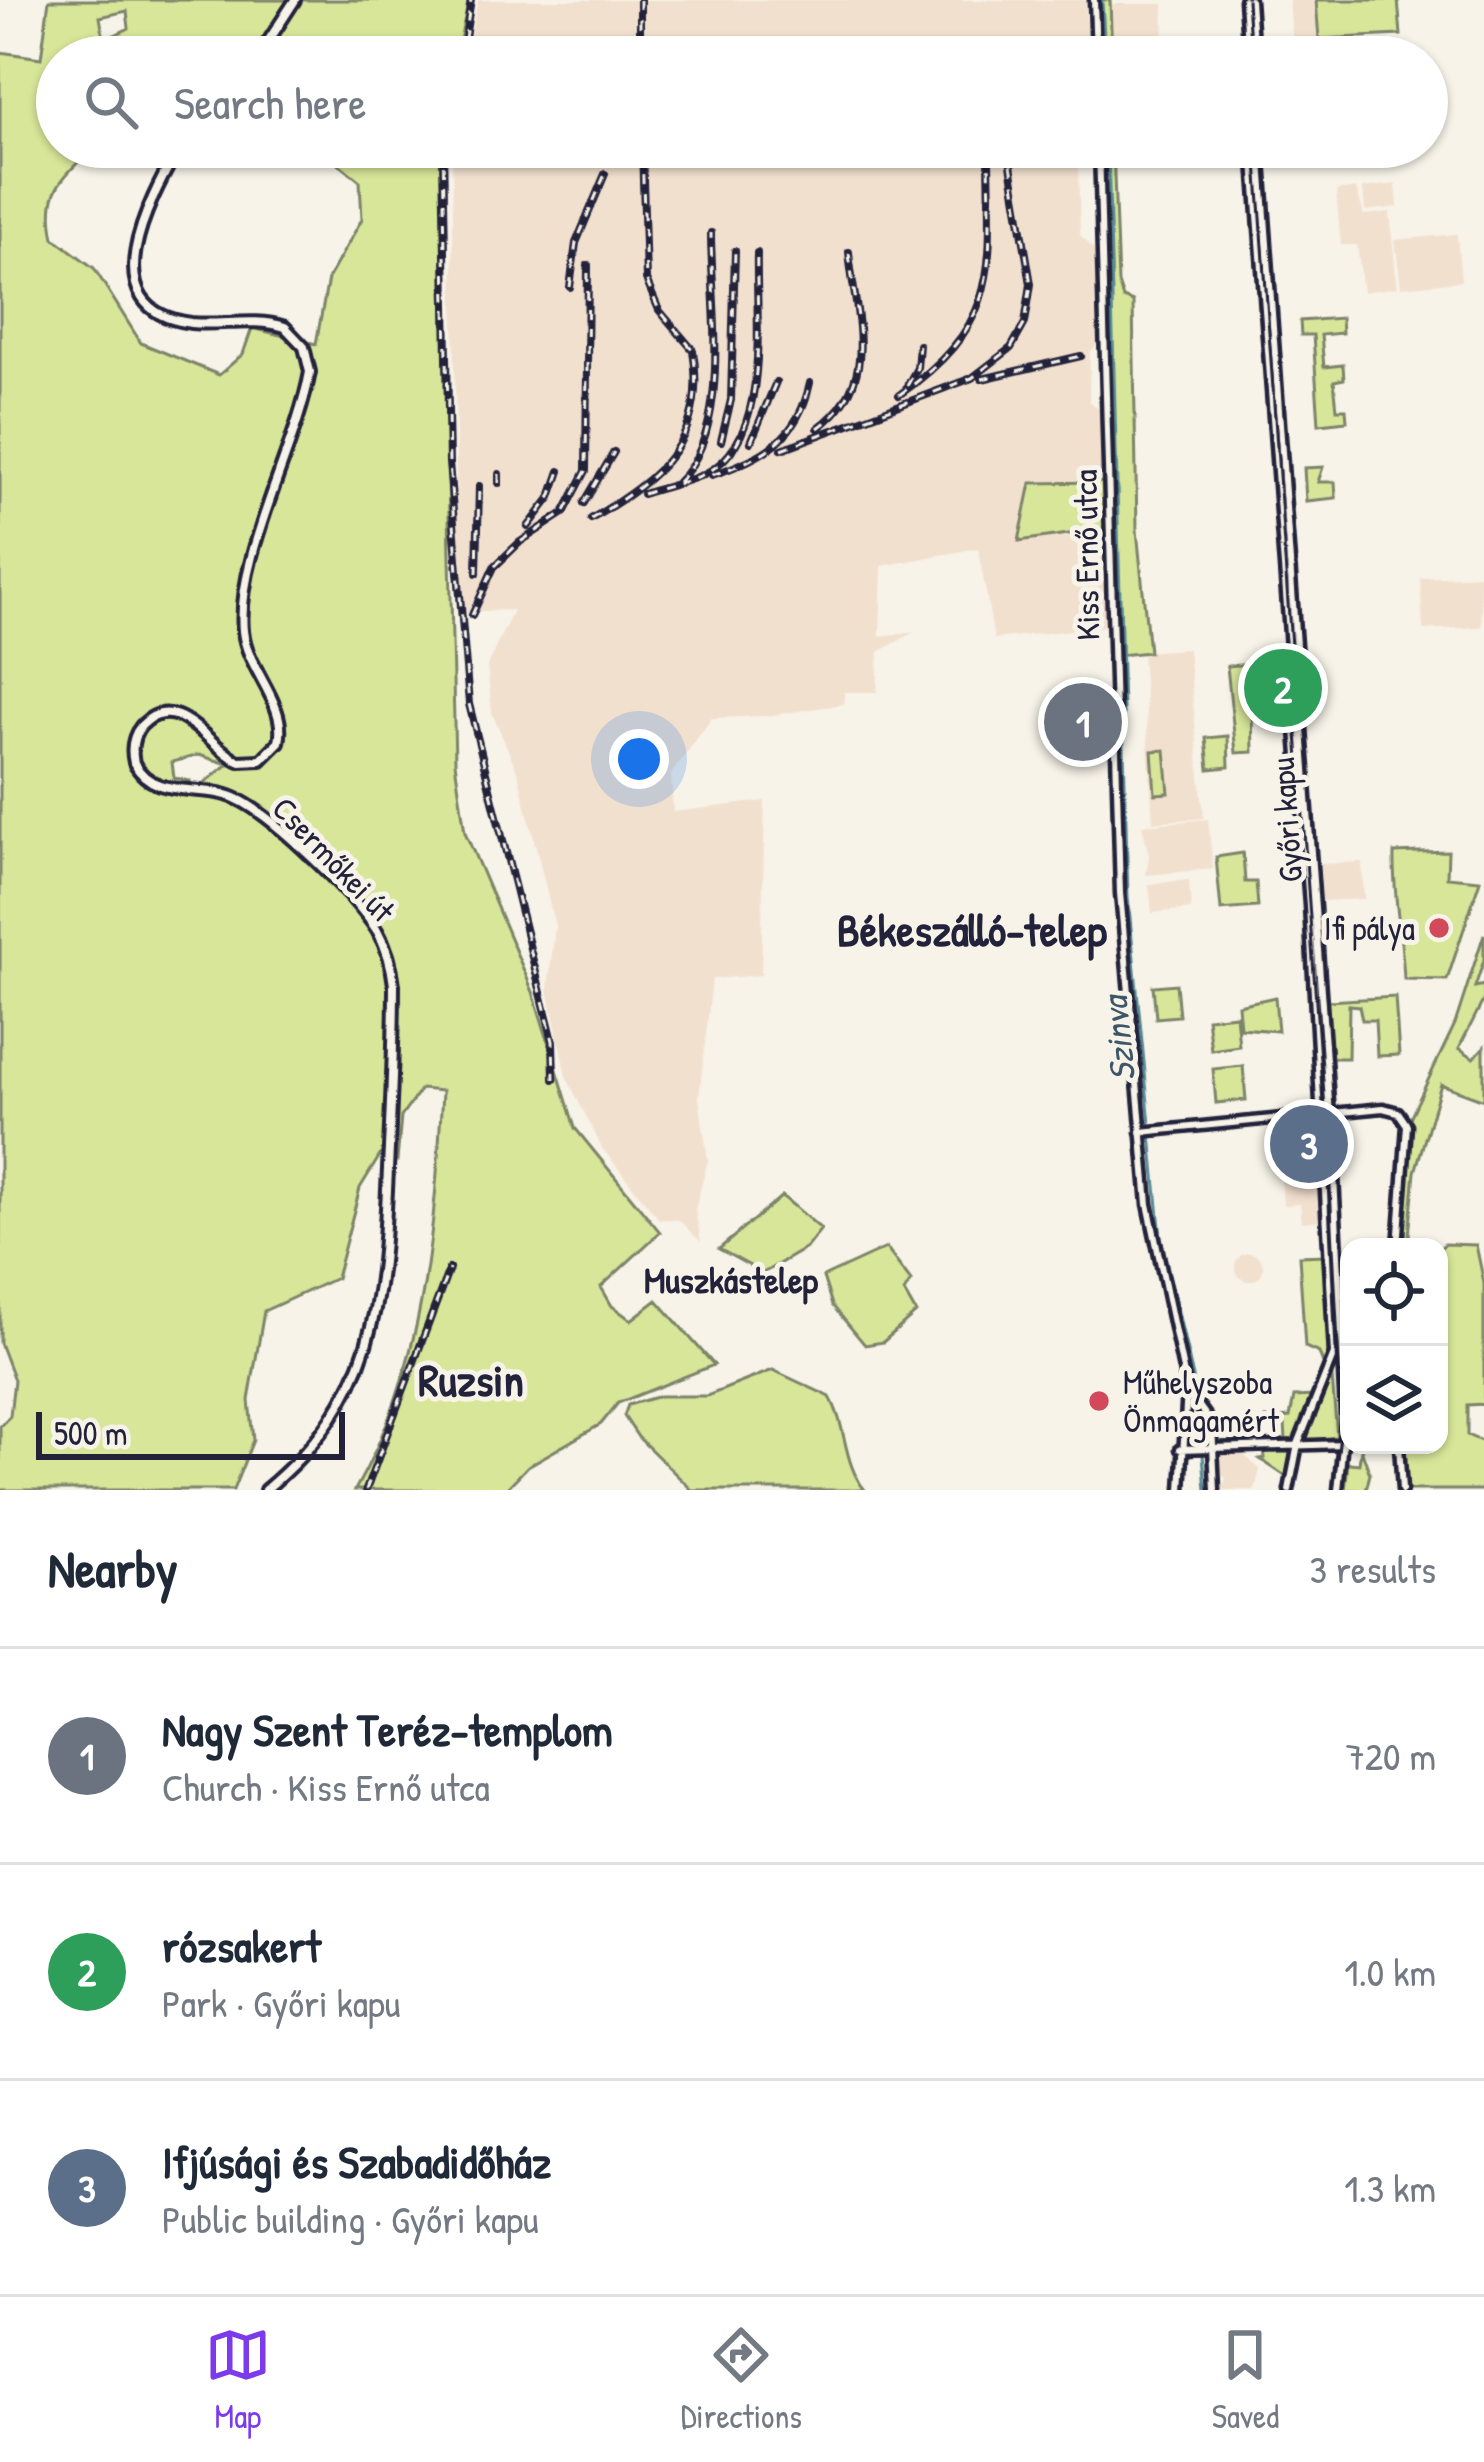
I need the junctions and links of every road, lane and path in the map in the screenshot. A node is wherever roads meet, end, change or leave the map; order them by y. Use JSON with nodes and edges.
{"nodes":[{"id":1,"x":295,"y":0,"type":"edge"},
{"id":2,"x":1094,"y":0,"type":"edge"},
{"id":3,"x":1247,"y":0,"type":"edge"},
{"id":4,"x":272,"y":36,"type":"edge"},
{"id":5,"x":1095,"y":36,"type":"edge"},
{"id":6,"x":1250,"y":36,"type":"edge"},
{"id":7,"x":169,"y":168,"type":"edge"},
{"id":8,"x":1100,"y":168,"type":"edge"},
{"id":9,"x":1259,"y":168,"type":"edge"},
{"id":10,"x":1261,"y":194,"type":"junction"},
{"id":11,"x":1328,"y":1096,"type":"junction"},
{"id":12,"x":1350,"y":1112,"type":"junction"},
{"id":13,"x":1325,"y":1114,"type":"junction"},
{"id":14,"x":1144,"y":1132,"type":"junction"},
{"id":15,"x":1398,"y":1238,"type":"edge"},
{"id":16,"x":1340,"y":1375,"type":"edge"},
{"id":17,"x":1187,"y":1389,"type":"junction"},
{"id":18,"x":1298,"y":1444,"type":"junction"},
{"id":19,"x":1340,"y":1444,"type":"edge"},
{"id":20,"x":1208,"y":1448,"type":"junction"},
{"id":21,"x":1179,"y":1449,"type":"junction"},
{"id":22,"x":1343,"y":1454,"type":"edge"},
{"id":23,"x":1400,"y":1454,"type":"edge"},
{"id":24,"x":265,"y":1490,"type":"edge"},
{"id":25,"x":1180,"y":1490,"type":"edge"},
{"id":26,"x":1215,"y":1490,"type":"edge"},
{"id":27,"x":1289,"y":1490,"type":"edge"},
{"id":28,"x":1339,"y":1490,"type":"edge"},
{"id":29,"x":1402,"y":1490,"type":"edge"}],
"edges":[{"from":1,"to":4,"type":"main road"},
{"from":2,"to":5,"type":"street"},
{"from":3,"to":6,"type":"street"},
{"from":7,"to":24,"type":"main road","name":"Csermőkei út"},
{"from":8,"to":14,"type":"street","name":"Kiss Ernő utca"},
{"from":9,"to":10,"type":"street"},
{"from":10,"to":11,"type":"street","name":"Győri kapu"},
{"from":10,"to":13,"type":"street","name":"Győri kapu"},
{"from":11,"to":12,"type":"street"},
{"from":11,"to":13,"type":"street","name":"Győri kapu"},
{"from":12,"to":13,"type":"street"},
{"from":12,"to":15,"type":"street"},
{"from":13,"to":14,"type":"street"},
{"from":13,"to":16,"type":"street","name":"Győri kapu"},
{"from":13,"to":18,"type":"street","name":"Győri kapu"},
{"from":14,"to":17,"type":"street","name":"Kiss Ernő utca"},
{"from":17,"to":20,"type":"street","name":"Kiss Ernő utca"},
{"from":17,"to":21,"type":"street","name":"Kiss Ernő utca"},
{"from":18,"to":19,"type":"street"},
{"from":18,"to":20,"type":"street"},
{"from":18,"to":27,"type":"street","name":"Győri kapu"},
{"from":20,"to":21,"type":"street"},
{"from":20,"to":26,"type":"street"},
{"from":21,"to":25,"type":"street","name":"Kiss Ernő utca"},
{"from":22,"to":28,"type":"street","name":"Győri kapu"},
{"from":23,"to":29,"type":"street"}]}
